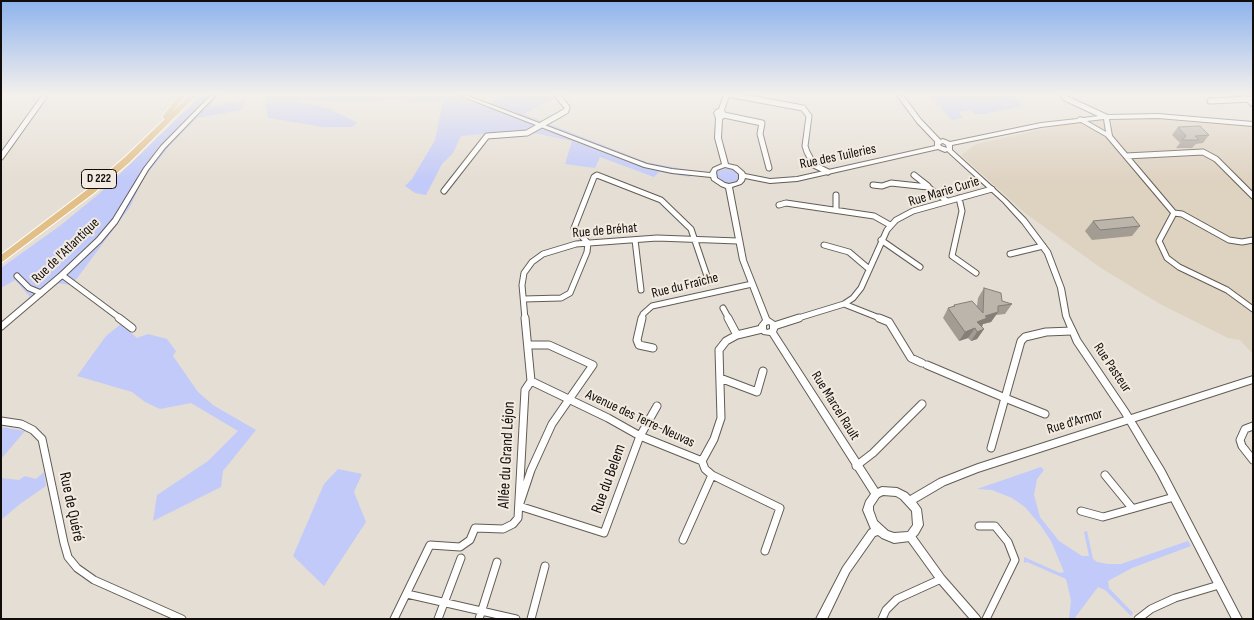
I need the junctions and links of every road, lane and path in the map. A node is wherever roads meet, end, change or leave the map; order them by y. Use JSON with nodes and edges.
{"nodes":[{"id":1,"x":25,"y":123,"type":"edge"},
{"id":2,"x":162,"y":123,"type":"edge"},
{"id":3,"x":162,"y":123,"type":"edge"},
{"id":4,"x":187,"y":123,"type":"edge"},
{"id":5,"x":534,"y":123,"type":"edge"},
{"id":6,"x":547,"y":123,"type":"edge"},
{"id":7,"x":720,"y":123,"type":"edge"},
{"id":8,"x":762,"y":123,"type":"edge"},
{"id":9,"x":808,"y":123,"type":"edge"},
{"id":10,"x":921,"y":123,"type":"edge"},
{"id":11,"x":1058,"y":123,"type":"edge"},
{"id":12,"x":1087,"y":123,"type":"edge"},
{"id":13,"x":1107,"y":123,"type":"edge"},
{"id":14,"x":1240,"y":123,"type":"edge"},
{"id":15,"x":1253,"y":124,"type":"edge"},
{"id":16,"x":542,"y":126,"type":"junction"},
{"id":17,"x":1109,"y":136,"type":"junction"},
{"id":18,"x":938,"y":145,"type":"junction"},
{"id":19,"x":949,"y":147,"type":"junction"},
{"id":20,"x":1126,"y":156,"type":"junction"},
{"id":21,"x":1,"y":157,"type":"edge"},
{"id":22,"x":725,"y":165,"type":"junction"},
{"id":23,"x":814,"y":165,"type":"junction"},
{"id":24,"x":769,"y":168,"type":"dead end"},
{"id":25,"x":828,"y":172,"type":"junction"},
{"id":26,"x":712,"y":175,"type":"junction"},
{"id":27,"x":813,"y":175,"type":"junction"},
{"id":28,"x":914,"y":175,"type":"dead end"},
{"id":29,"x":743,"y":176,"type":"junction"},
{"id":30,"x":873,"y":184,"type":"dead end"},
{"id":31,"x":729,"y":186,"type":"junction"},
{"id":32,"x":928,"y":187,"type":"junction"},
{"id":33,"x":992,"y":189,"type":"junction"},
{"id":34,"x":444,"y":191,"type":"dead end"},
{"id":35,"x":836,"y":196,"type":"dead end"},
{"id":36,"x":1253,"y":196,"type":"edge"},
{"id":37,"x":959,"y":198,"type":"junction"},
{"id":38,"x":947,"y":201,"type":"junction"},
{"id":39,"x":779,"y":205,"type":"dead end"},
{"id":40,"x":836,"y":210,"type":"junction"},
{"id":41,"x":1174,"y":213,"type":"junction"},
{"id":42,"x":890,"y":225,"type":"junction"},
{"id":43,"x":635,"y":240,"type":"junction"},
{"id":44,"x":694,"y":240,"type":"junction"},
{"id":45,"x":882,"y":240,"type":"junction"},
{"id":46,"x":1253,"y":240,"type":"edge"},
{"id":47,"x":738,"y":241,"type":"junction"},
{"id":48,"x":588,"y":243,"type":"junction"},
{"id":49,"x":824,"y":245,"type":"dead end"},
{"id":50,"x":1043,"y":246,"type":"junction"},
{"id":51,"x":1,"y":254,"type":"edge"},
{"id":52,"x":1010,"y":254,"type":"dead end"},
{"id":53,"x":1,"y":260,"type":"edge"},
{"id":54,"x":920,"y":267,"type":"dead end"},
{"id":55,"x":869,"y":269,"type":"junction"},
{"id":56,"x":976,"y":273,"type":"dead end"},
{"id":57,"x":62,"y":275,"type":"junction"},
{"id":58,"x":17,"y":276,"type":"dead end"},
{"id":59,"x":709,"y":282,"type":"dead end"},
{"id":60,"x":752,"y":284,"type":"junction"},
{"id":61,"x":640,"y":290,"type":"dead end"},
{"id":62,"x":41,"y":293,"type":"junction"},
{"id":63,"x":524,"y":299,"type":"junction"},
{"id":64,"x":844,"y":304,"type":"junction"},
{"id":65,"x":723,"y":308,"type":"dead end"},
{"id":66,"x":1253,"y":309,"type":"edge"},
{"id":67,"x":767,"y":322,"type":"junction"},
{"id":68,"x":1,"y":326,"type":"edge"},
{"id":69,"x":132,"y":328,"type":"dead end"},
{"id":70,"x":762,"y":329,"type":"junction"},
{"id":71,"x":773,"y":329,"type":"junction"},
{"id":72,"x":1072,"y":330,"type":"junction"},
{"id":73,"x":736,"y":335,"type":"junction"},
{"id":74,"x":529,"y":345,"type":"junction"},
{"id":75,"x":653,"y":348,"type":"dead end"},
{"id":76,"x":763,"y":371,"type":"dead end"},
{"id":77,"x":720,"y":378,"type":"junction"},
{"id":78,"x":1253,"y":379,"type":"edge"},
{"id":79,"x":531,"y":382,"type":"junction"},
{"id":80,"x":1005,"y":398,"type":"junction"},
{"id":81,"x":569,"y":400,"type":"junction"},
{"id":82,"x":922,"y":404,"type":"dead end"},
{"id":83,"x":656,"y":406,"type":"dead end"},
{"id":84,"x":1045,"y":414,"type":"dead end"},
{"id":85,"x":1129,"y":419,"type":"junction"},
{"id":86,"x":1,"y":421,"type":"edge"},
{"id":87,"x":1253,"y":426,"type":"edge"},
{"id":88,"x":640,"y":436,"type":"junction"},
{"id":89,"x":991,"y":448,"type":"dead end"},
{"id":90,"x":1253,"y":460,"type":"edge"},
{"id":91,"x":702,"y":461,"type":"junction"},
{"id":92,"x":856,"y":466,"type":"junction"},
{"id":93,"x":712,"y":475,"type":"junction"},
{"id":94,"x":1105,"y":475,"type":"dead end"},
{"id":95,"x":876,"y":494,"type":"junction"},
{"id":96,"x":1174,"y":497,"type":"junction"},
{"id":97,"x":910,"y":501,"type":"junction"},
{"id":98,"x":519,"y":506,"type":"junction"},
{"id":99,"x":1132,"y":508,"type":"junction"},
{"id":100,"x":1081,"y":511,"type":"dead end"},
{"id":101,"x":979,"y":526,"type":"dead end"},
{"id":102,"x":878,"y":530,"type":"junction"},
{"id":103,"x":910,"y":536,"type":"junction"},
{"id":104,"x":683,"y":540,"type":"dead end"},
{"id":105,"x":765,"y":551,"type":"dead end"},
{"id":106,"x":461,"y":558,"type":"dead end"},
{"id":107,"x":497,"y":562,"type":"dead end"},
{"id":108,"x":546,"y":566,"type":"dead end"},
{"id":109,"x":941,"y":579,"type":"junction"},
{"id":110,"x":1219,"y":585,"type":"junction"},
{"id":111,"x":406,"y":594,"type":"junction"},
{"id":112,"x":445,"y":602,"type":"junction"},
{"id":113,"x":480,"y":615,"type":"edge"},
{"id":114,"x":182,"y":619,"type":"edge"},
{"id":115,"x":394,"y":619,"type":"edge"},
{"id":116,"x":438,"y":619,"type":"edge"},
{"id":117,"x":516,"y":619,"type":"edge"},
{"id":118,"x":531,"y":619,"type":"edge"},
{"id":119,"x":821,"y":619,"type":"edge"},
{"id":120,"x":882,"y":619,"type":"edge"},
{"id":121,"x":976,"y":619,"type":"edge"},
{"id":122,"x":986,"y":619,"type":"edge"},
{"id":123,"x":1138,"y":619,"type":"edge"},
{"id":124,"x":1237,"y":619,"type":"edge"}],
"edges":[{"from":1,"to":21,"type":"street"},
{"from":2,"to":51,"type":"highway","number":"D 222"},
{"from":3,"to":53,"type":"highway","number":"D 222"},
{"from":4,"to":57,"type":"street","name":"Rue de l'Atlantique"},
{"from":5,"to":16,"type":"street"},
{"from":6,"to":16,"type":"street"},
{"from":7,"to":22,"type":"street"},
{"from":8,"to":24,"type":"street"},
{"from":9,"to":23,"type":"street"},
{"from":10,"to":18,"type":"street"},
{"from":11,"to":19,"type":"street"},
{"from":12,"to":17,"type":"street"},
{"from":13,"to":17,"type":"street"},
{"from":14,"to":15,"type":"street"},
{"from":16,"to":26,"type":"street"},
{"from":16,"to":34,"type":"street"},
{"from":17,"to":20,"type":"street"},
{"from":18,"to":19,"type":"street"},
{"from":18,"to":25,"type":"street","name":"Rue des Tuileries"},
{"from":19,"to":33,"type":"street","name":"Rue Pasteur"},
{"from":20,"to":36,"type":"street"},
{"from":20,"to":41,"type":"street"},
{"from":22,"to":26,"type":"street"},
{"from":22,"to":29,"type":"street"},
{"from":23,"to":25,"type":"street"},
{"from":23,"to":27,"type":"street"},
{"from":25,"to":27,"type":"street","name":"Rue des Tuileries"},
{"from":26,"to":31,"type":"street"},
{"from":27,"to":29,"type":"street","name":"Rue des Tuileries"},
{"from":28,"to":32,"type":"street"},
{"from":29,"to":31,"type":"street"},
{"from":30,"to":32,"type":"street"},
{"from":31,"to":47,"type":"street"},
{"from":32,"to":38,"type":"street"},
{"from":33,"to":37,"type":"street","name":"Rue Marie Curie"},
{"from":33,"to":50,"type":"street","name":"Rue Pasteur"},
{"from":35,"to":40,"type":"street"},
{"from":37,"to":38,"type":"street","name":"Rue Marie Curie"},
{"from":37,"to":56,"type":"street"},
{"from":38,"to":42,"type":"street","name":"Rue Marie Curie"},
{"from":39,"to":40,"type":"street"},
{"from":40,"to":42,"type":"street"},
{"from":41,"to":46,"type":"street"},
{"from":41,"to":66,"type":"street"},
{"from":42,"to":45,"type":"street"},
{"from":43,"to":44,"type":"street","name":"Rue de Bréhat"},
{"from":43,"to":48,"type":"street","name":"Rue de Bréhat"},
{"from":43,"to":61,"type":"street"},
{"from":44,"to":47,"type":"street","name":"Rue de Bréhat"},
{"from":44,"to":48,"type":"street"},
{"from":44,"to":59,"type":"street"},
{"from":45,"to":54,"type":"street"},
{"from":45,"to":55,"type":"street"},
{"from":47,"to":60,"type":"street"},
{"from":48,"to":63,"type":"street","name":"Rue de Bréhat"},
{"from":48,"to":63,"type":"street"},
{"from":49,"to":55,"type":"street"},
{"from":50,"to":52,"type":"street"},
{"from":50,"to":72,"type":"street","name":"Rue Pasteur"},
{"from":55,"to":64,"type":"street"},
{"from":57,"to":62,"type":"street","name":"Rue de l'Atlantique"},
{"from":57,"to":69,"type":"street"},
{"from":58,"to":62,"type":"street"},
{"from":60,"to":67,"type":"street"},
{"from":60,"to":75,"type":"street","name":"Rue du Fraîche"},
{"from":62,"to":68,"type":"street","name":"Rue de l'Atlantique"},
{"from":63,"to":74,"type":"street","name":"Rue de Bréhat"},
{"from":64,"to":71,"type":"street"},
{"from":64,"to":80,"type":"street"},
{"from":65,"to":73,"type":"street"},
{"from":67,"to":70,"type":"street"},
{"from":67,"to":71,"type":"street"},
{"from":70,"to":71,"type":"street"},
{"from":70,"to":73,"type":"street"},
{"from":71,"to":92,"type":"street","name":"Rue Marcel Rault"},
{"from":72,"to":80,"type":"street"},
{"from":72,"to":85,"type":"street","name":"Rue Pasteur"},
{"from":73,"to":77,"type":"street"},
{"from":74,"to":79,"type":"street"},
{"from":74,"to":81,"type":"street"},
{"from":76,"to":77,"type":"street"},
{"from":77,"to":91,"type":"street"},
{"from":78,"to":85,"type":"main road","name":"Rue d'Armor"},
{"from":79,"to":81,"type":"street","name":"Avenue des Terre-Neuvas"},
{"from":79,"to":98,"type":"street","name":"Allée du Grand Léjon"},
{"from":80,"to":84,"type":"street"},
{"from":80,"to":89,"type":"street"},
{"from":81,"to":88,"type":"street","name":"Avenue des Terre-Neuvas"},
{"from":81,"to":98,"type":"street"},
{"from":82,"to":92,"type":"street"},
{"from":83,"to":88,"type":"street"},
{"from":85,"to":96,"type":"street","name":"Rue Pasteur"},
{"from":85,"to":97,"type":"main road","name":"Rue d'Armor"},
{"from":86,"to":114,"type":"street","name":"Rue de Quéré"},
{"from":87,"to":90,"type":"street"},
{"from":88,"to":91,"type":"street","name":"Avenue des Terre-Neuvas"},
{"from":88,"to":98,"type":"street","name":"Rue du Belem"},
{"from":91,"to":93,"type":"street","name":"Avenue des Terre-Neuvas"},
{"from":92,"to":95,"type":"street","name":"Rue Marcel Rault"},
{"from":93,"to":104,"type":"street"},
{"from":93,"to":105,"type":"street","name":"Avenue des Terre-Neuvas"},
{"from":94,"to":99,"type":"street"},
{"from":95,"to":97,"type":"main road"},
{"from":95,"to":102,"type":"main road"},
{"from":96,"to":99,"type":"street"},
{"from":96,"to":110,"type":"street","name":"Rue Pasteur"},
{"from":97,"to":103,"type":"main road"},
{"from":98,"to":111,"type":"street","name":"Allée du Grand Léjon"},
{"from":99,"to":100,"type":"street"},
{"from":101,"to":122,"type":"street"},
{"from":102,"to":103,"type":"main road"},
{"from":102,"to":119,"type":"main road"},
{"from":103,"to":109,"type":"street"},
{"from":106,"to":112,"type":"street"},
{"from":107,"to":113,"type":"street"},
{"from":108,"to":118,"type":"street"},
{"from":109,"to":120,"type":"street"},
{"from":109,"to":121,"type":"street"},
{"from":110,"to":123,"type":"street"},
{"from":110,"to":124,"type":"street","name":"Rue Pasteur"},
{"from":111,"to":112,"type":"street"},
{"from":111,"to":115,"type":"street"},
{"from":112,"to":113,"type":"street"},
{"from":112,"to":116,"type":"street"},
{"from":113,"to":117,"type":"street"}]}
